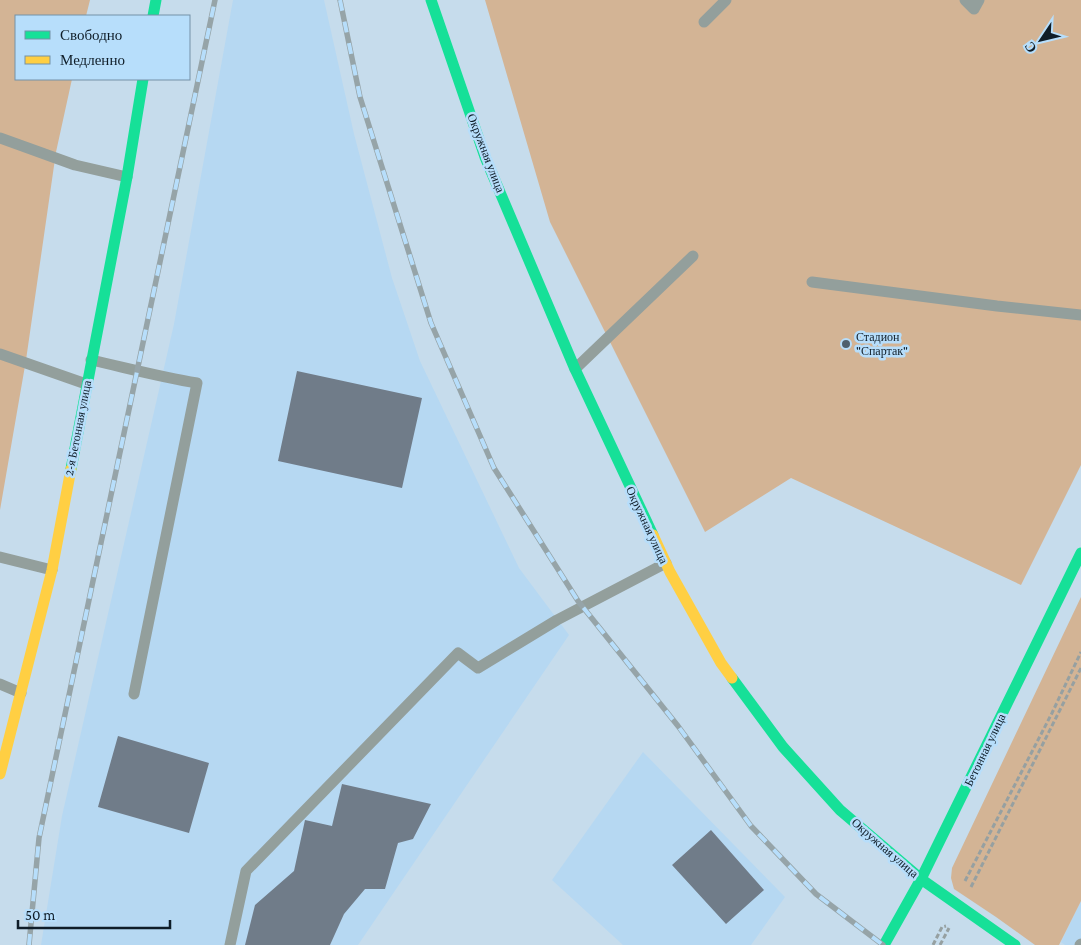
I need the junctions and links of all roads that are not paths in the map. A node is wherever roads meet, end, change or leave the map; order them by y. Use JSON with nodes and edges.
{"nodes":[{"id":1,"x":156,"y":0,"type":"edge"},
{"id":2,"x":432,"y":0,"type":"edge"},
{"id":3,"x":726,"y":0,"type":"edge"},
{"id":4,"x":965,"y":0,"type":"edge"},
{"id":5,"x":979,"y":0,"type":"edge"},
{"id":6,"x":153,"y":15,"type":"edge"},
{"id":7,"x":704,"y":22,"type":"dead end"},
{"id":8,"x":143,"y":80,"type":"edge"},
{"id":9,"x":0,"y":138,"type":"edge"},
{"id":10,"x":127,"y":177,"type":"junction"},
{"id":11,"x":693,"y":256,"type":"dead end"},
{"id":12,"x":812,"y":282,"type":"dead end"},
{"id":13,"x":1081,"y":315,"type":"edge"},
{"id":14,"x":0,"y":354,"type":"edge"},
{"id":15,"x":91,"y":360,"type":"junction"},
{"id":16,"x":575,"y":369,"type":"junction"},
{"id":17,"x":86,"y":384,"type":"junction"},
{"id":18,"x":1081,"y":553,"type":"edge"},
{"id":19,"x":0,"y":556,"type":"edge"},
{"id":20,"x":666,"y":563,"type":"junction"},
{"id":21,"x":52,"y":570,"type":"junction"},
{"id":22,"x":0,"y":684,"type":"edge"},
{"id":23,"x":21,"y":693,"type":"junction"},
{"id":24,"x":134,"y":694,"type":"dead end"},
{"id":25,"x":0,"y":774,"type":"edge"},
{"id":26,"x":921,"y":880,"type":"junction"},
{"id":27,"x":230,"y":945,"type":"edge"},
{"id":28,"x":884,"y":945,"type":"edge"},
{"id":29,"x":1015,"y":945,"type":"edge"}],
"edges":[{"from":1,"to":6,"type":"street"},
{"from":2,"to":16,"type":"street","name":"Окружная улица"},
{"from":3,"to":7,"type":"lane"},
{"from":4,"to":5,"type":"lane"},
{"from":8,"to":10,"type":"street","name":"2-я Бетонная улица"},
{"from":9,"to":10,"type":"lane"},
{"from":10,"to":15,"type":"street","name":"2-я Бетонная улица"},
{"from":11,"to":16,"type":"lane"},
{"from":12,"to":13,"type":"lane"},
{"from":14,"to":17,"type":"lane"},
{"from":15,"to":17,"type":"street","name":"2-я Бетонная улица"},
{"from":15,"to":24,"type":"lane"},
{"from":16,"to":20,"type":"street","name":"Окружная улица"},
{"from":17,"to":21,"type":"street","name":"2-я Бетонная улица"},
{"from":18,"to":26,"type":"street","name":"Бетонная улица"},
{"from":19,"to":21,"type":"lane"},
{"from":20,"to":26,"type":"street","name":"Окружная улица"},
{"from":20,"to":27,"type":"lane"},
{"from":21,"to":23,"type":"street","name":"2-я Бетонная улица"},
{"from":22,"to":23,"type":"lane"},
{"from":23,"to":25,"type":"street","name":"2-я Бетонная улица"},
{"from":26,"to":28,"type":"street","name":"Бетонная улица"},
{"from":26,"to":29,"type":"street","name":"Окружная улица"}]}
